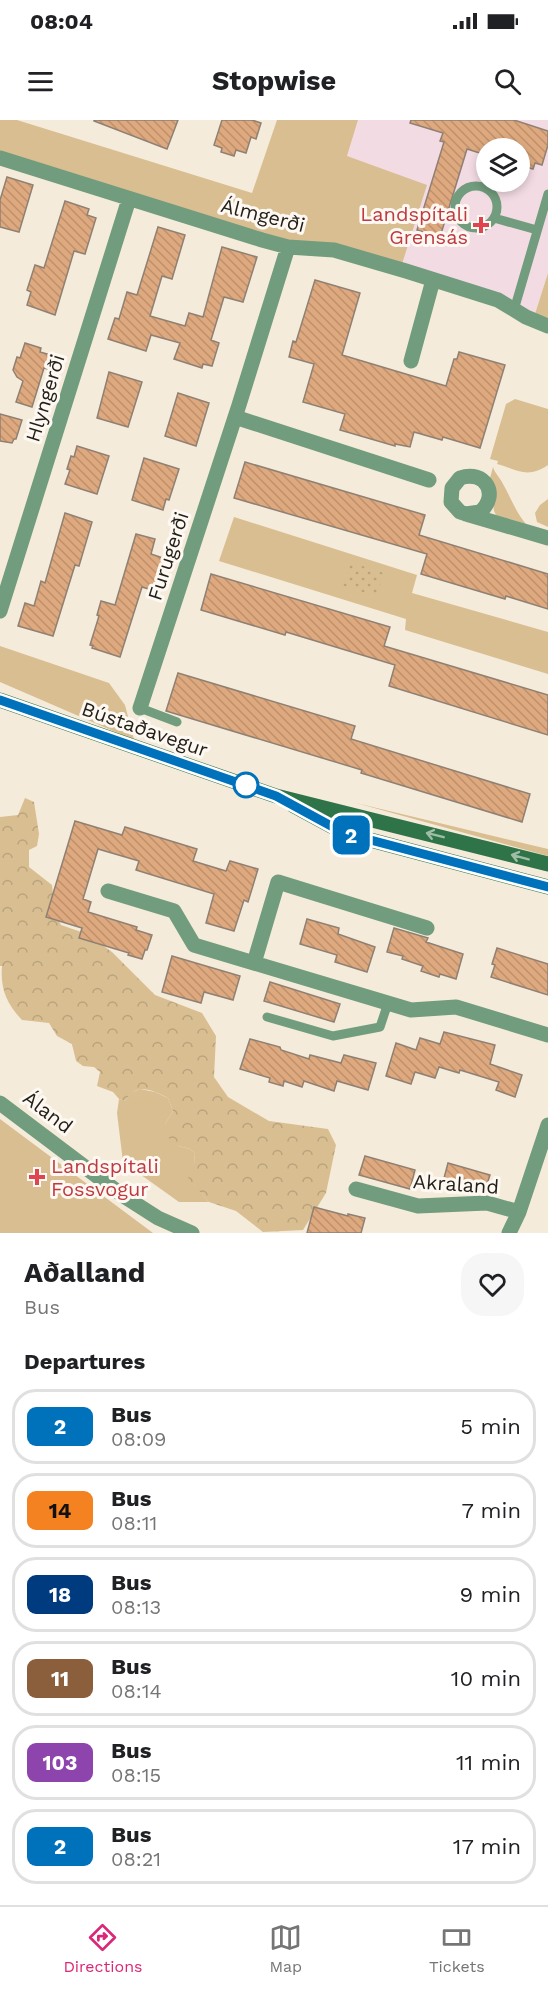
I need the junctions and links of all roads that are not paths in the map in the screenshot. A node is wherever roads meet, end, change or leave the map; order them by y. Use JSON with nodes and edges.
{"nodes":[{"id":1,"x":0,"y":158,"type":"edge"},
{"id":2,"x":548,"y":195,"type":"edge"},
{"id":3,"x":129,"y":199,"type":"junction"},
{"id":4,"x":494,"y":218,"type":"junction"},
{"id":5,"x":537,"y":230,"type":"junction"},
{"id":6,"x":288,"y":246,"type":"junction"},
{"id":7,"x":433,"y":280,"type":"junction"},
{"id":8,"x":514,"y":310,"type":"junction"},
{"id":9,"x":548,"y":326,"type":"edge"},
{"id":10,"x":411,"y":361,"type":"dead end"},
{"id":11,"x":235,"y":417,"type":"junction"},
{"id":12,"x":429,"y":480,"type":"dead end"},
{"id":13,"x":466,"y":514,"type":"dead end"},
{"id":14,"x":548,"y":538,"type":"edge"},
{"id":15,"x":0,"y":611,"type":"edge"},
{"id":16,"x":0,"y":700,"type":"edge"},
{"id":17,"x":140,"y":708,"type":"joint"},
{"id":18,"x":177,"y":722,"type":"dead end"},
{"id":19,"x":276,"y":796,"type":"junction"},
{"id":20,"x":548,"y":864,"type":"edge"},
{"id":21,"x":548,"y":887,"type":"edge"},
{"id":22,"x":108,"y":891,"type":"dead end"},
{"id":23,"x":427,"y":928,"type":"dead end"},
{"id":24,"x":254,"y":963,"type":"junction"},
{"id":25,"x":388,"y":1003,"type":"junction"},
{"id":26,"x":267,"y":1017,"type":"dead end"},
{"id":27,"x":548,"y":1035,"type":"edge"},
{"id":28,"x":0,"y":1102,"type":"edge"},
{"id":29,"x":548,"y":1125,"type":"edge"},
{"id":30,"x":356,"y":1189,"type":"dead end"},
{"id":31,"x":519,"y":1212,"type":"junction"},
{"id":32,"x":192,"y":1233,"type":"edge"},
{"id":33,"x":509,"y":1233,"type":"edge"}],
"edges":[{"from":1,"to":3,"type":"street","name":"Álmgerði"},
{"from":2,"to":5,"type":"lane"},
{"from":3,"to":6,"type":"street","name":"Álmgerði"},
{"from":3,"to":15,"type":"street","name":"Hlyngerði"},
{"from":4,"to":4,"type":"lane"},
{"from":4,"to":5,"type":"lane"},
{"from":5,"to":8,"type":"lane"},
{"from":6,"to":7,"type":"street","name":"Álmgerði"},
{"from":6,"to":11,"type":"street","name":"Furugerði"},
{"from":7,"to":8,"type":"street","name":"Álmgerði"},
{"from":7,"to":10,"type":"street"},
{"from":8,"to":9,"type":"street","name":"Álmgerði"},
{"from":11,"to":12,"type":"street"},
{"from":11,"to":17,"type":"street","name":"Furugerði"},
{"from":13,"to":14,"type":"street"},
{"from":16,"to":19,"type":"main road","name":"Bústaðavegur"},
{"from":17,"to":18,"type":"lane"},
{"from":20,"to":19,"type":"main road","name":"Bústaðavegur","one_way":true},
{"from":19,"to":21,"type":"main road","name":"Bústaðavegur"},
{"from":22,"to":24,"type":"street"},
{"from":23,"to":24,"type":"street"},
{"from":24,"to":25,"type":"street"},
{"from":25,"to":26,"type":"lane"},
{"from":25,"to":27,"type":"street"},
{"from":28,"to":32,"type":"street","name":"Áland"},
{"from":29,"to":31,"type":"street"},
{"from":30,"to":31,"type":"street","name":"Akraland"},
{"from":31,"to":33,"type":"street"}]}
